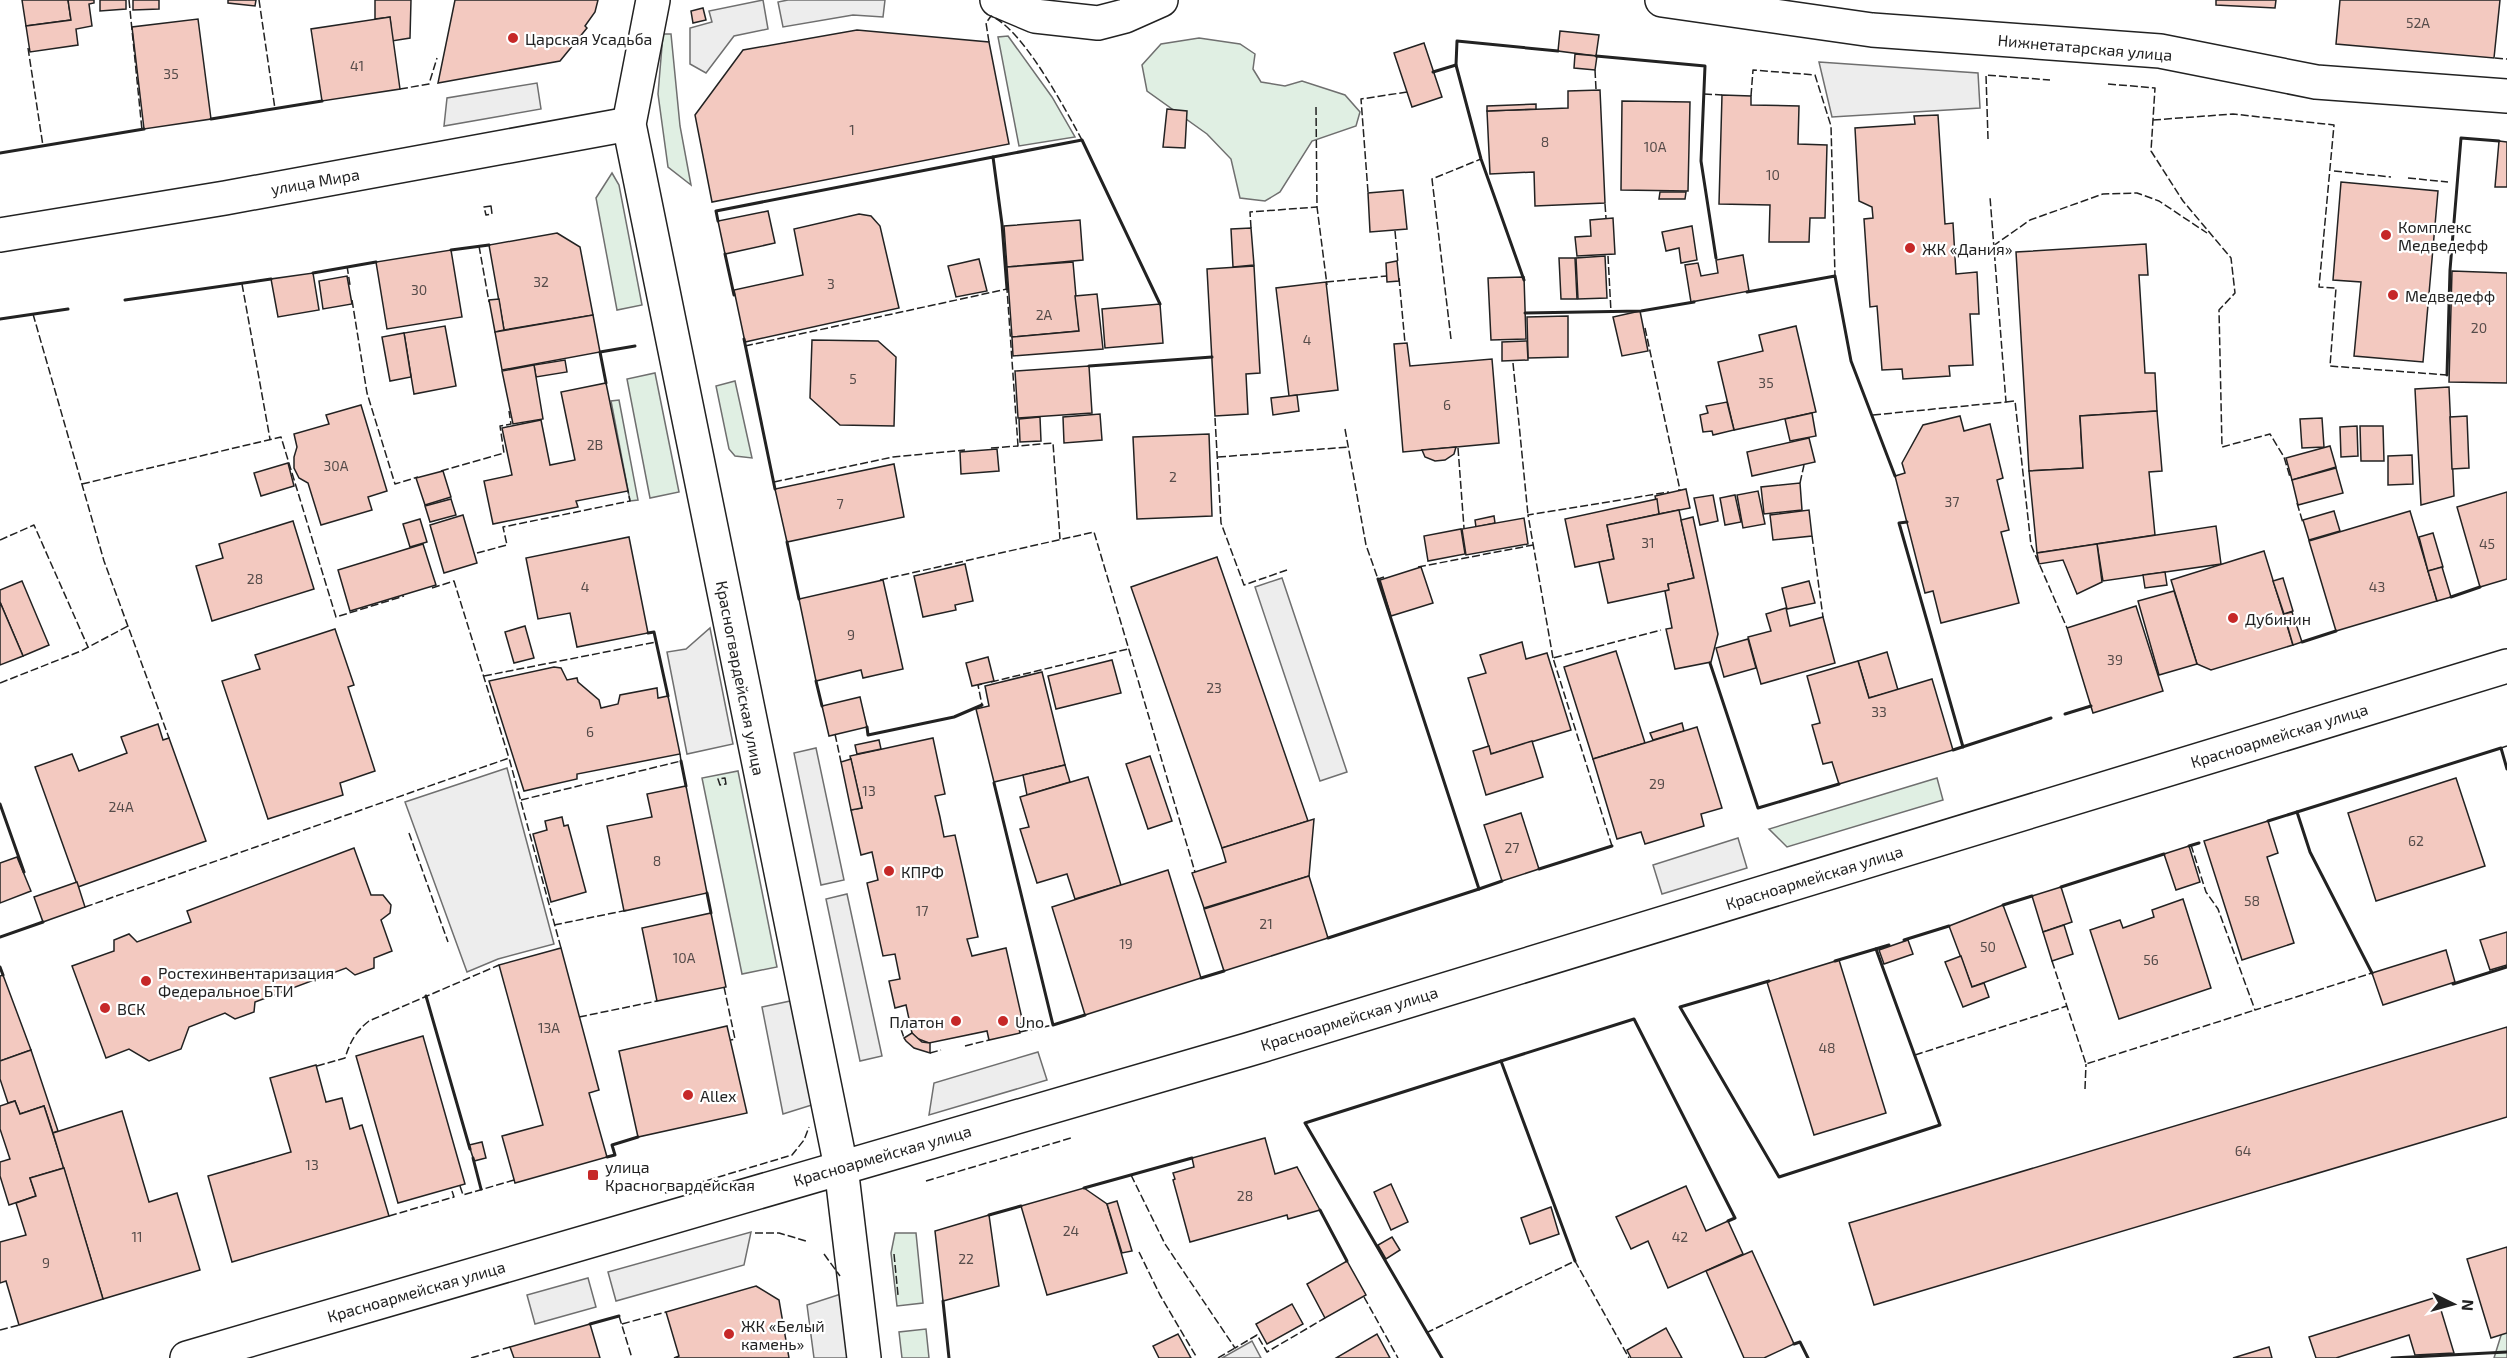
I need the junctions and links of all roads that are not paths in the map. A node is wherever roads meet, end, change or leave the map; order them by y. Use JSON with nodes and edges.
{"nodes":[{"id":1,"x":653,"y":0,"type":"edge"},
{"id":2,"x":997,"y":0,"type":"edge"},
{"id":3,"x":1161,"y":0,"type":"edge"},
{"id":4,"x":1662,"y":0,"type":"edge"},
{"id":5,"x":2507,"y":96,"type":"edge"},
{"id":6,"x":629,"y":123,"type":"junction"},
{"id":7,"x":0,"y":235,"type":"edge"},
{"id":8,"x":2507,"y":666,"type":"edge"},
{"id":9,"x":841,"y":1167,"type":"junction"},
{"id":10,"x":187,"y":1358,"type":"edge"},
{"id":11,"x":864,"y":1358,"type":"edge"}],
"edges":[{"from":1,"to":6,"type":"street","name":"Красногвардейская улица"},
{"from":2,"to":3,"type":"street"},
{"from":4,"to":5,"type":"street","name":"Нижнетатарская улица"},
{"from":6,"to":7,"type":"street","name":"улица Мира"},
{"from":6,"to":9,"type":"street","name":"Красногвардейская улица"},
{"from":8,"to":9,"type":"street","name":"Красноармейская улица"},
{"from":9,"to":10,"type":"street","name":"Красноармейская улица"},
{"from":9,"to":11,"type":"street","name":"Красногвардейская улица"}]}
